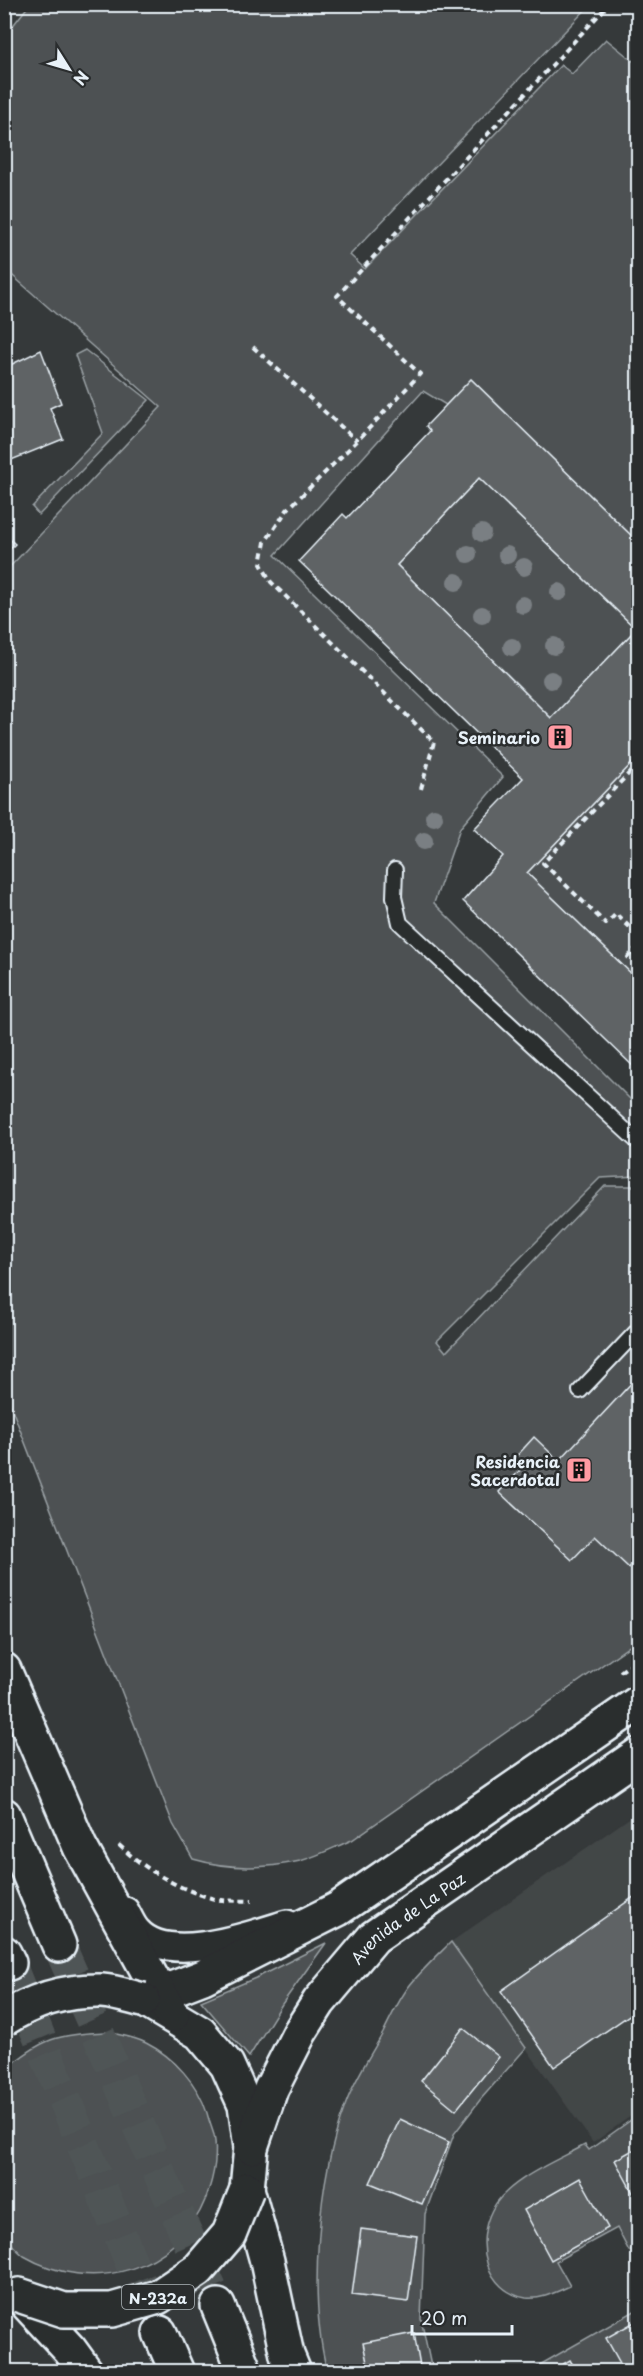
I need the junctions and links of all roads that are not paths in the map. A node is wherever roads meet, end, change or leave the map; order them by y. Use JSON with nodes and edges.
{"nodes":[{"id":1,"x":395,"y":870,"type":"dead end"},
{"id":2,"x":639,"y":1142,"type":"edge"},
{"id":3,"x":639,"y":1330,"type":"edge"},
{"id":4,"x":580,"y":1391,"type":"dead end"},
{"id":5,"x":4,"y":1670,"type":"edge"},
{"id":6,"x":639,"y":1703,"type":"edge"},
{"id":7,"x":639,"y":1755,"type":"edge"},
{"id":8,"x":4,"y":1815,"type":"edge"},
{"id":9,"x":80,"y":1847,"type":"junction"},
{"id":10,"x":338,"y":1909,"type":"junction"},
{"id":11,"x":59,"y":1945,"type":"tunnel mouth"},
{"id":12,"x":158,"y":2003,"type":"junction"},
{"id":13,"x":4,"y":2019,"type":"edge"},
{"id":14,"x":251,"y":2147,"type":"junction"},
{"id":15,"x":247,"y":2189,"type":"junction"},
{"id":16,"x":12,"y":2290,"type":"edge"},
{"id":17,"x":218,"y":2306,"type":"tunnel mouth"},
{"id":18,"x":160,"y":2333,"type":"tunnel mouth"},
{"id":19,"x":86,"y":2372,"type":"edge"},
{"id":20,"x":177,"y":2372,"type":"edge"},
{"id":21,"x":245,"y":2372,"type":"edge"},
{"id":22,"x":294,"y":2372,"type":"edge"}],
"edges":[{"from":1,"to":2,"type":"lane"},
{"from":3,"to":4,"type":"lane"},
{"from":5,"to":9,"type":"main road"},
{"from":6,"to":10,"type":"main road"},
{"from":7,"to":14,"type":"main road","name":"Avenida de La Paz"},
{"from":8,"to":11,"type":"main road"},
{"from":9,"to":10,"type":"street"},
{"from":9,"to":12,"type":"main road"},
{"from":10,"to":12,"type":"main road"},
{"from":12,"to":13,"type":"main road","number":"N-232a","bridge":true},
{"from":12,"to":14,"type":"main road","number":"N-232a"},
{"from":14,"to":15,"type":"main road","number":"N-232a"},
{"from":15,"to":16,"type":"main road","number":"N-232a","bridge":true},
{"from":15,"to":22,"type":"main road"},
{"from":16,"to":19,"type":"main road"},
{"from":17,"to":21,"type":"main road"},
{"from":18,"to":20,"type":"main road"}]}
